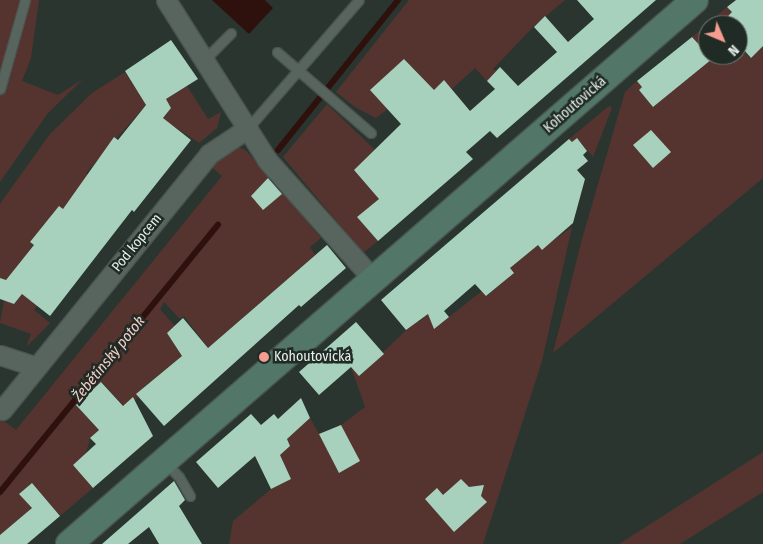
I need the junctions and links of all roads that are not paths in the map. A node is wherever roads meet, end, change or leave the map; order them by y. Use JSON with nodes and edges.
{"nodes":[{"id":1,"x":25,"y":0,"type":"edge"},
{"id":2,"x":166,"y":0,"type":"edge"},
{"id":3,"x":358,"y":0,"type":"edge"},
{"id":4,"x":695,"y":0,"type":"edge"},
{"id":5,"x":231,"y":33,"type":"dead end"},
{"id":6,"x":276,"y":52,"type":"dead end"},
{"id":7,"x":204,"y":60,"type":"junction"},
{"id":8,"x":298,"y":70,"type":"junction"},
{"id":9,"x":0,"y":89,"type":"edge"},
{"id":10,"x":248,"y":128,"type":"junction"},
{"id":11,"x":371,"y":133,"type":"dead end"},
{"id":12,"x":373,"y":280,"type":"junction"},
{"id":13,"x":0,"y":355,"type":"edge"},
{"id":14,"x":36,"y":367,"type":"junction"},
{"id":15,"x":2,"y":410,"type":"dead end"},
{"id":16,"x":164,"y":461,"type":"junction"},
{"id":17,"x":190,"y":496,"type":"dead end"},
{"id":18,"x":69,"y":544,"type":"edge"}],
"edges":[{"from":1,"to":9,"type":"lane"},
{"from":2,"to":7,"type":"street"},
{"from":3,"to":8,"type":"lane"},
{"from":4,"to":12,"type":"street","name":"Kohoutovická"},
{"from":5,"to":7,"type":"lane"},
{"from":6,"to":8,"type":"lane"},
{"from":7,"to":10,"type":"street"},
{"from":8,"to":10,"type":"lane"},
{"from":8,"to":11,"type":"lane"},
{"from":10,"to":12,"type":"street"},
{"from":10,"to":14,"type":"street","name":"Pod kopcem"},
{"from":12,"to":16,"type":"street","name":"Kohoutovická"},
{"from":13,"to":14,"type":"street"},
{"from":14,"to":15,"type":"street","name":"Pod kopcem"},
{"from":16,"to":17,"type":"lane"},
{"from":16,"to":18,"type":"street","name":"Kohoutovická"}]}
